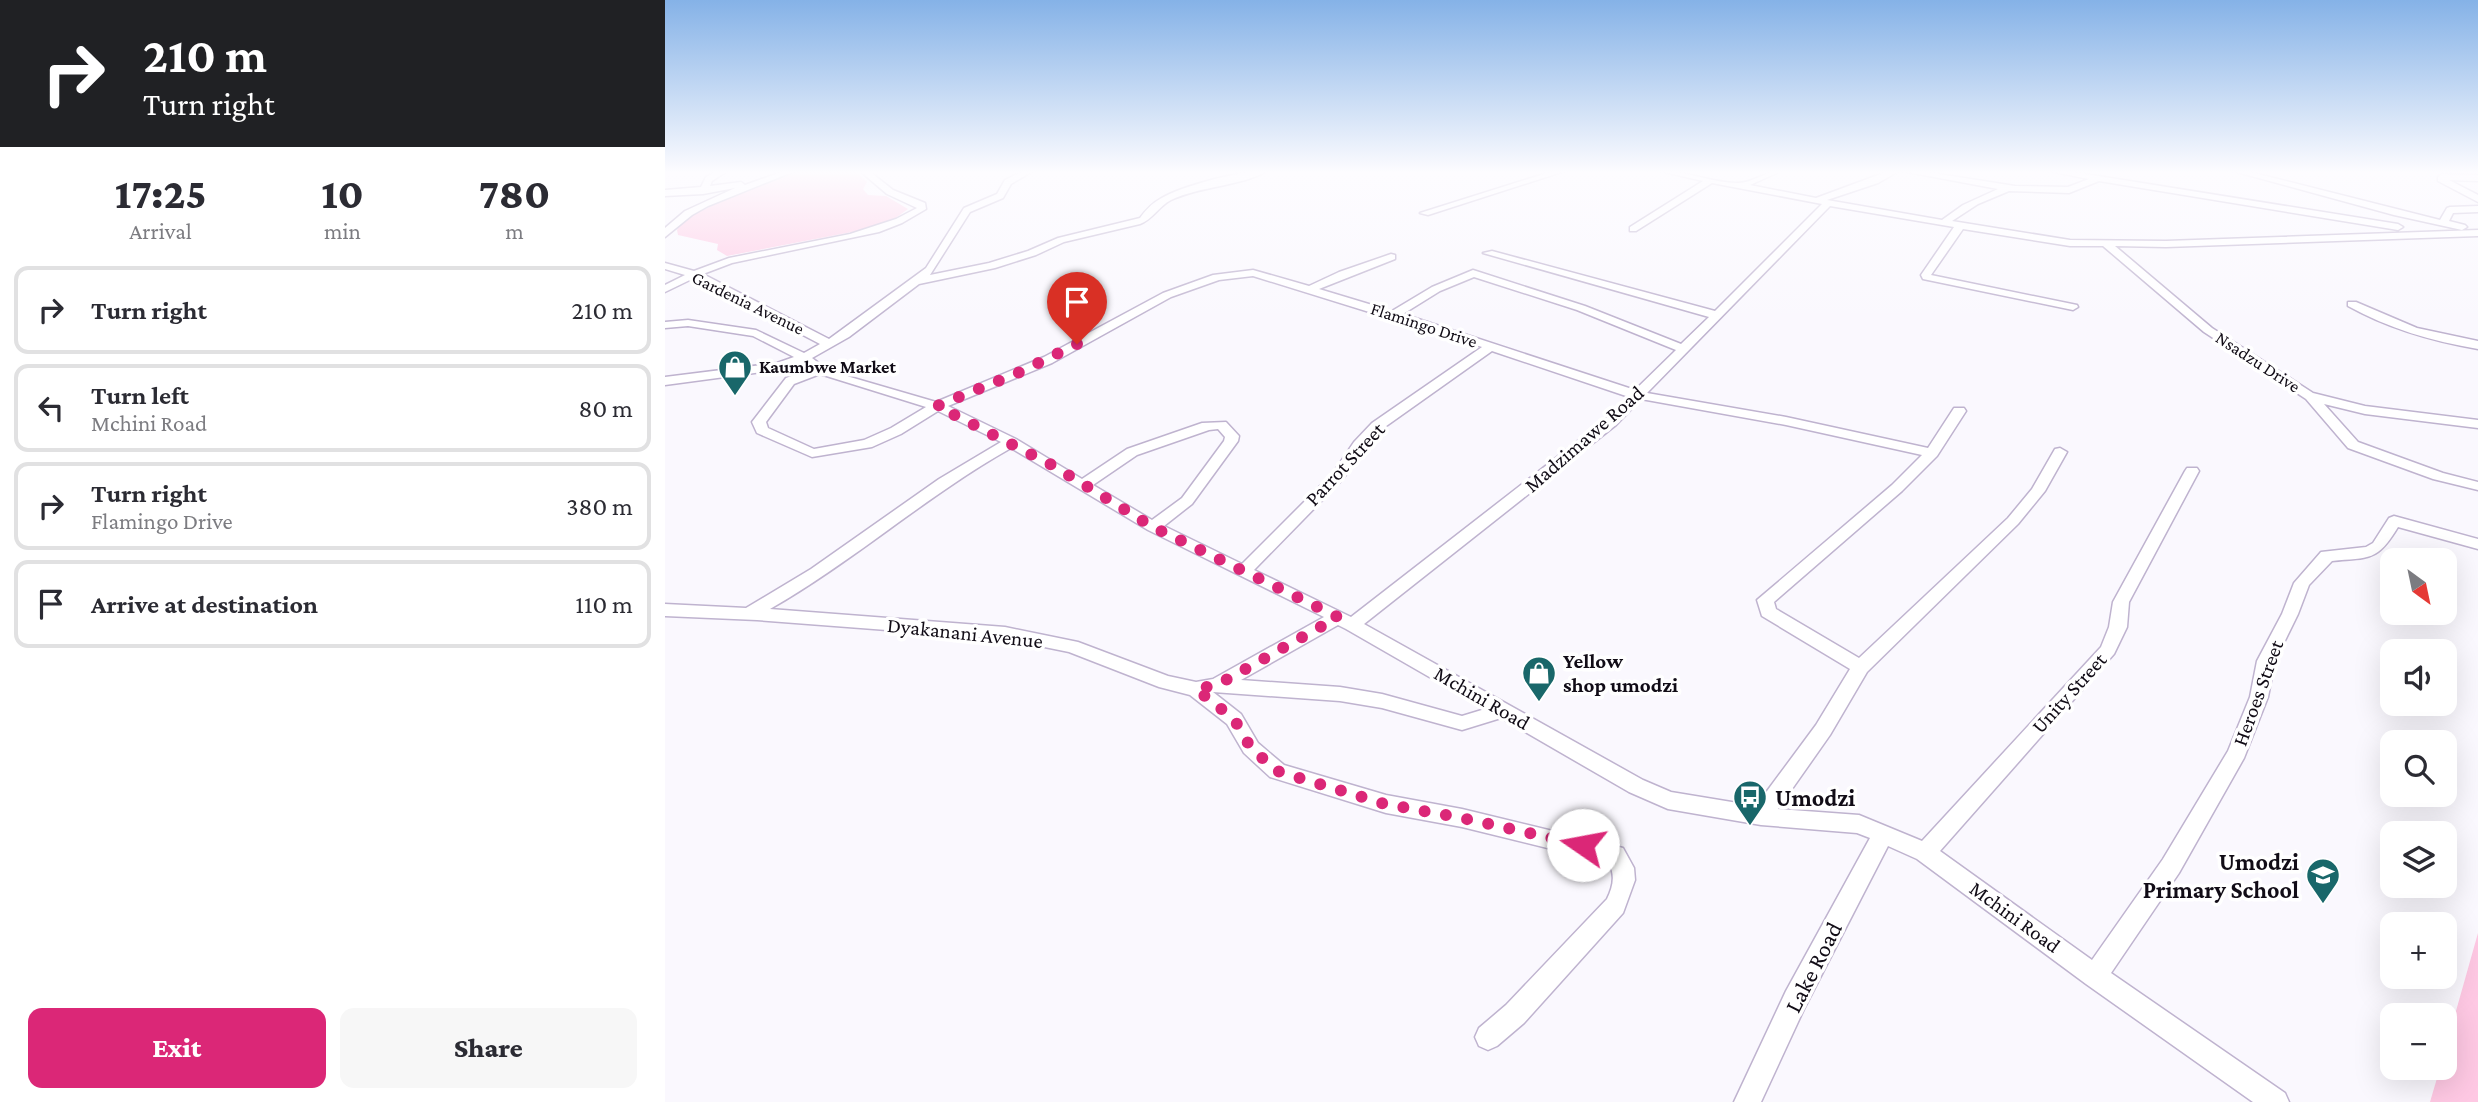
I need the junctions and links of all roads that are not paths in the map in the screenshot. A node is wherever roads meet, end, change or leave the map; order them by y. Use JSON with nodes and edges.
{"nodes":[{"id":1,"x":894,"y":222,"type":"edge"},
{"id":2,"x":959,"y":222,"type":"edge"},
{"id":3,"x":1135,"y":222,"type":"edge"},
{"id":4,"x":1643,"y":222,"type":"edge"},
{"id":5,"x":1804,"y":222,"type":"edge"},
{"id":6,"x":1941,"y":222,"type":"edge"},
{"id":7,"x":2363,"y":222,"type":"edge"},
{"id":8,"x":1944,"y":223,"type":"joint"},
{"id":9,"x":2443,"y":223,"type":"edge"},
{"id":10,"x":1960,"y":226,"type":"junction"},
{"id":11,"x":1633,"y":229,"type":"dead end"},
{"id":12,"x":2478,"y":232,"type":"edge"},
{"id":13,"x":2428,"y":233,"type":"junction"},
{"id":14,"x":2107,"y":245,"type":"junction"},
{"id":15,"x":1488,"y":253,"type":"dead end"},
{"id":16,"x":1391,"y":257,"type":"dead end"},
{"id":17,"x":665,"y":265,"type":"edge"},
{"id":18,"x":694,"y":274,"type":"junction"},
{"id":19,"x":916,"y":282,"type":"junction"},
{"id":20,"x":665,"y":289,"type":"edge"},
{"id":21,"x":1311,"y":289,"type":"junction"},
{"id":22,"x":2352,"y":304,"type":"dead end"},
{"id":23,"x":2073,"y":307,"type":"dead end"},
{"id":24,"x":1393,"y":314,"type":"junction"},
{"id":25,"x":1716,"y":315,"type":"junction"},
{"id":26,"x":688,"y":323,"type":"junction"},
{"id":27,"x":665,"y":325,"type":"edge"},
{"id":28,"x":665,"y":332,"type":"edge"},
{"id":29,"x":829,"y":344,"type":"junction"},
{"id":30,"x":2478,"y":345,"type":"edge"},
{"id":31,"x":1491,"y":346,"type":"junction"},
{"id":32,"x":1683,"y":349,"type":"junction"},
{"id":33,"x":804,"y":358,"type":"junction"},
{"id":34,"x":820,"y":370,"type":"junction"},
{"id":35,"x":665,"y":381,"type":"edge"},
{"id":36,"x":1637,"y":395,"type":"junction"},
{"id":37,"x":2309,"y":396,"type":"junction"},
{"id":38,"x":937,"y":406,"type":"junction"},
{"id":39,"x":1959,"y":411,"type":"dead end"},
{"id":40,"x":2478,"y":424,"type":"edge"},
{"id":41,"x":1011,"y":442,"type":"junction"},
{"id":42,"x":2060,"y":452,"type":"dead end"},
{"id":43,"x":1932,"y":453,"type":"junction"},
{"id":44,"x":2192,"y":471,"type":"dead end"},
{"id":45,"x":1084,"y":484,"type":"junction"},
{"id":46,"x":2478,"y":486,"type":"edge"},
{"id":47,"x":1153,"y":527,"type":"junction"},
{"id":48,"x":2478,"y":544,"type":"edge"},
{"id":49,"x":1244,"y":571,"type":"junction"},
{"id":50,"x":665,"y":610,"type":"edge"},
{"id":51,"x":749,"y":613,"type":"junction"},
{"id":52,"x":1345,"y":621,"type":"junction"},
{"id":53,"x":1861,"y":667,"type":"junction"},
{"id":54,"x":1207,"y":687,"type":"junction"},
{"id":55,"x":1502,"y":710,"type":"junction"},
{"id":56,"x":1761,"y":816,"type":"junction"},
{"id":57,"x":1883,"y":834,"type":"junction"},
{"id":58,"x":1925,"y":852,"type":"junction"},
{"id":59,"x":2095,"y":976,"type":"junction"},
{"id":60,"x":1488,"y":1037,"type":"dead end"},
{"id":61,"x":1747,"y":1102,"type":"edge"},
{"id":62,"x":2276,"y":1102,"type":"edge"}],
"edges":[{"from":1,"to":18,"type":"street"},
{"from":2,"to":19,"type":"street"},
{"from":3,"to":19,"type":"street"},
{"from":4,"to":11,"type":"street"},
{"from":5,"to":25,"type":"street","name":"Madzimawe Road"},
{"from":6,"to":8,"type":"street"},
{"from":7,"to":13,"type":"street"},
{"from":8,"to":10,"type":"street"},
{"from":9,"to":12,"type":"street"},
{"from":10,"to":14,"type":"street"},
{"from":10,"to":23,"type":"street"},
{"from":12,"to":13,"type":"street"},
{"from":13,"to":14,"type":"street"},
{"from":14,"to":37,"type":"street","name":"Nsadzu Drive"},
{"from":15,"to":25,"type":"street"},
{"from":16,"to":21,"type":"street"},
{"from":17,"to":18,"type":"street","name":"Gardenia Avenue"},
{"from":18,"to":20,"type":"street"},
{"from":18,"to":29,"type":"street","name":"Gardenia Avenue"},
{"from":19,"to":29,"type":"street"},
{"from":21,"to":24,"type":"street","name":"Flamingo Drive"},
{"from":21,"to":38,"type":"street","name":"Flamingo Drive"},
{"from":22,"to":30,"type":"street"},
{"from":24,"to":31,"type":"street","name":"Flamingo Drive"},
{"from":24,"to":32,"type":"street"},
{"from":25,"to":32,"type":"street","name":"Madzimawe Road"},
{"from":26,"to":27,"type":"street","name":"Mchini Road"},
{"from":26,"to":28,"type":"street"},
{"from":26,"to":33,"type":"street","name":"Mchini Road"},
{"from":29,"to":33,"type":"street"},
{"from":31,"to":36,"type":"street","name":"Flamingo Drive"},
{"from":31,"to":49,"type":"street","name":"Parrot Street"},
{"from":32,"to":36,"type":"street","name":"Madzimawe Road"},
{"from":33,"to":34,"type":"street","name":"Mchini Road"},
{"from":33,"to":35,"type":"street"},
{"from":34,"to":38,"type":"street","name":"Mchini Road"},
{"from":34,"to":38,"type":"street","name":"Flamingo Drive"},
{"from":36,"to":43,"type":"street","name":"Flamingo Drive"},
{"from":36,"to":52,"type":"street","name":"Madzimawe Road"},
{"from":37,"to":40,"type":"street","name":"Nsadzu Drive"},
{"from":37,"to":46,"type":"street"},
{"from":38,"to":41,"type":"street","name":"Mchini Road"},
{"from":39,"to":43,"type":"street"},
{"from":41,"to":45,"type":"street","name":"Mchini Road"},
{"from":41,"to":51,"type":"street"},
{"from":42,"to":53,"type":"street"},
{"from":43,"to":53,"type":"street"},
{"from":44,"to":58,"type":"street","name":"Unity Street"},
{"from":45,"to":47,"type":"street","name":"Mchini Road"},
{"from":45,"to":47,"type":"street"},
{"from":47,"to":49,"type":"street","name":"Mchini Road"},
{"from":48,"to":59,"type":"street","name":"Heroes Street"},
{"from":49,"to":52,"type":"street","name":"Mchini Road"},
{"from":50,"to":51,"type":"street","name":"Dyakanani Avenue"},
{"from":51,"to":54,"type":"street","name":"Dyakanani Avenue"},
{"from":52,"to":54,"type":"street","name":"Madzimawe Road"},
{"from":52,"to":55,"type":"street","name":"Mchini Road"},
{"from":53,"to":56,"type":"street"},
{"from":54,"to":55,"type":"street","name":"Dyakanani Avenue"},
{"from":54,"to":60,"type":"street"},
{"from":55,"to":56,"type":"street","name":"Mchini Road"},
{"from":56,"to":57,"type":"street","name":"Mchini Road"},
{"from":57,"to":58,"type":"street","name":"Mchini Road"},
{"from":57,"to":61,"type":"street","name":"Lake Road"},
{"from":58,"to":59,"type":"street","name":"Mchini Road"},
{"from":59,"to":62,"type":"street","name":"Mchini Road"}]}
